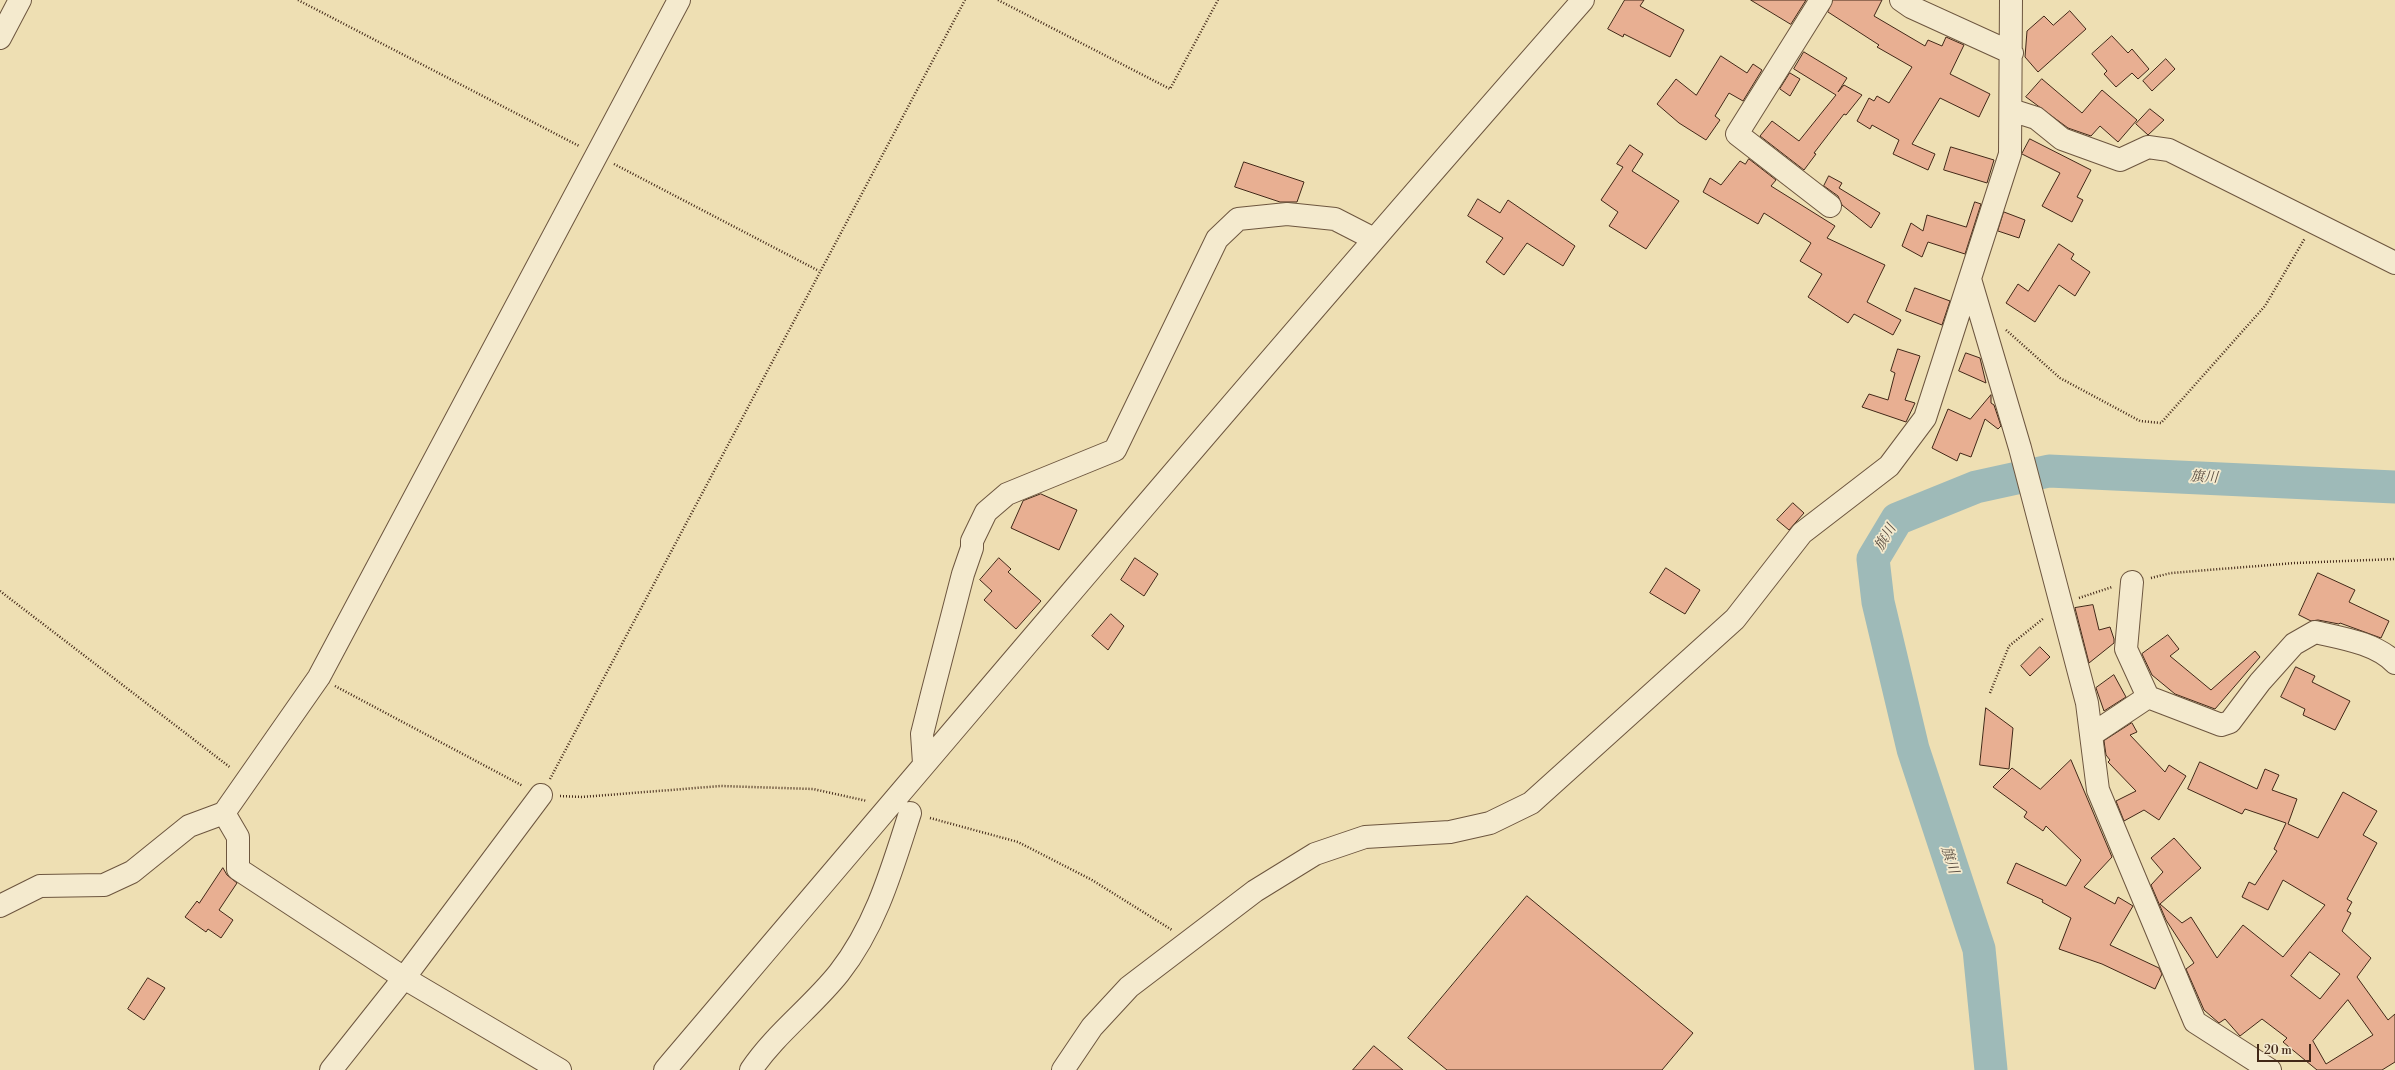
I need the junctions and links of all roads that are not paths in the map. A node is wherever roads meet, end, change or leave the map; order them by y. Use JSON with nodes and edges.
{"nodes":[{"id":1,"x":20,"y":0,"type":"edge"},
{"id":2,"x":679,"y":0,"type":"edge"},
{"id":3,"x":1583,"y":0,"type":"edge"},
{"id":4,"x":1821,"y":0,"type":"edge"},
{"id":5,"x":1901,"y":0,"type":"edge"},
{"id":6,"x":2011,"y":0,"type":"edge"},
{"id":7,"x":0,"y":38,"type":"edge"},
{"id":8,"x":2012,"y":52,"type":"junction"},
{"id":9,"x":2011,"y":110,"type":"junction"},
{"id":10,"x":1830,"y":206,"type":"dead end"},
{"id":11,"x":1374,"y":239,"type":"junction"},
{"id":12,"x":2395,"y":263,"type":"edge"},
{"id":13,"x":1970,"y":279,"type":"junction"},
{"id":14,"x":2132,"y":582,"type":"road end"},
{"id":15,"x":2395,"y":661,"type":"edge"},
{"id":16,"x":2148,"y":697,"type":"junction"},
{"id":17,"x":2091,"y":736,"type":"junction"},
{"id":18,"x":924,"y":763,"type":"junction"},
{"id":19,"x":541,"y":795,"type":"road end"},
{"id":20,"x":910,"y":812,"type":"road end"},
{"id":21,"x":224,"y":813,"type":"junction"},
{"id":22,"x":0,"y":906,"type":"edge"},
{"id":23,"x":404,"y":978,"type":"junction"},
{"id":24,"x":331,"y":1070,"type":"edge"},
{"id":25,"x":560,"y":1070,"type":"edge"},
{"id":26,"x":665,"y":1070,"type":"edge"},
{"id":27,"x":751,"y":1070,"type":"edge"},
{"id":28,"x":1063,"y":1070,"type":"edge"},
{"id":29,"x":2270,"y":1070,"type":"edge"}],
"edges":[{"from":1,"to":7,"type":"street"},
{"from":2,"to":21,"type":"street"},
{"from":3,"to":11,"type":"street"},
{"from":4,"to":10,"type":"street"},
{"from":5,"to":8,"type":"street"},
{"from":6,"to":8,"type":"street"},
{"from":8,"to":9,"type":"street"},
{"from":9,"to":12,"type":"street"},
{"from":9,"to":13,"type":"street"},
{"from":11,"to":18,"type":"street"},
{"from":11,"to":18,"type":"street"},
{"from":13,"to":17,"type":"street"},
{"from":13,"to":28,"type":"street"},
{"from":14,"to":16,"type":"street"},
{"from":15,"to":16,"type":"street"},
{"from":16,"to":17,"type":"street"},
{"from":17,"to":29,"type":"street"},
{"from":18,"to":26,"type":"street"},
{"from":19,"to":23,"type":"street"},
{"from":20,"to":27,"type":"street"},
{"from":21,"to":22,"type":"street"},
{"from":21,"to":23,"type":"street"},
{"from":23,"to":24,"type":"street"},
{"from":23,"to":25,"type":"street"}]}
